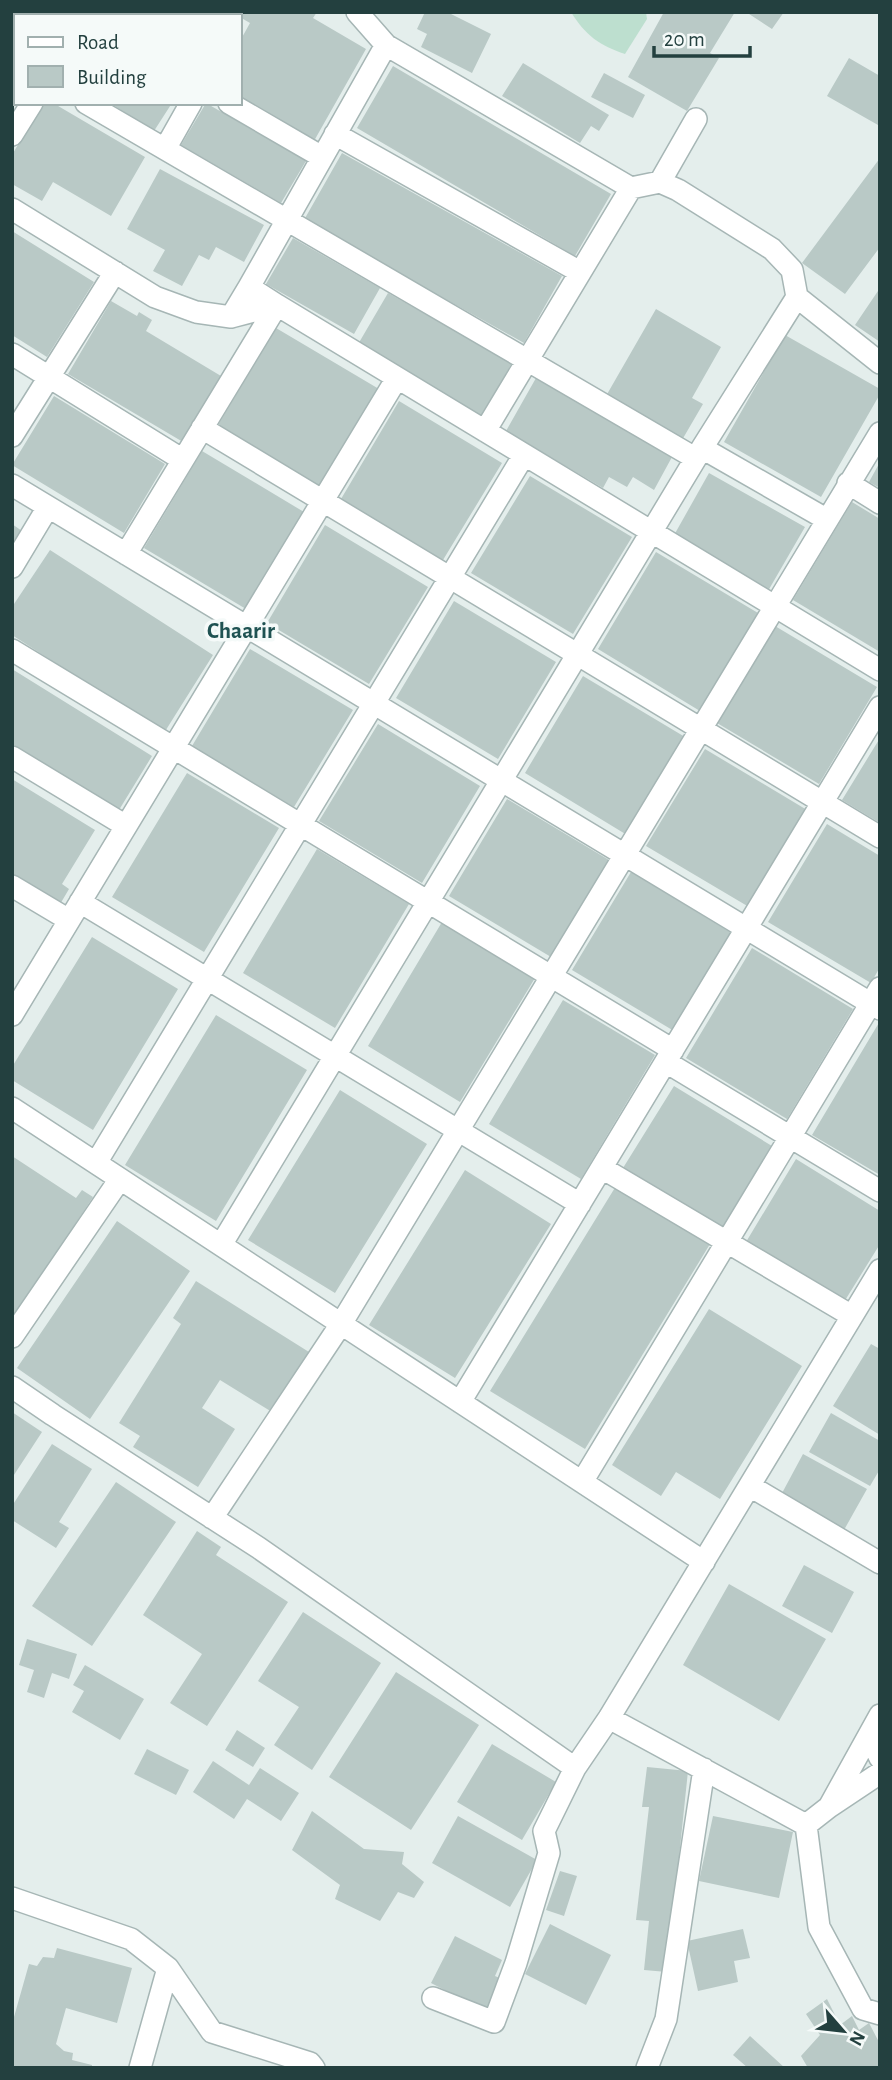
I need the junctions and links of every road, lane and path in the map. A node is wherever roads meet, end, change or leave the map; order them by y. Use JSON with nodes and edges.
{"nodes":[{"id":1,"x":356,"y":12,"type":"edge"},
{"id":2,"x":386,"y":45,"type":"junction"},
{"id":3,"x":31,"y":105,"type":"edge"},
{"id":4,"x":89,"y":105,"type":"edge"},
{"id":5,"x":190,"y":105,"type":"edge"},
{"id":6,"x":232,"y":105,"type":"edge"},
{"id":7,"x":696,"y":119,"type":"dead end"},
{"id":8,"x":335,"y":134,"type":"junction"},
{"id":9,"x":12,"y":135,"type":"edge"},
{"id":10,"x":165,"y":149,"type":"junction"},
{"id":11,"x":322,"y":157,"type":"junction"},
{"id":12,"x":660,"y":182,"type":"junction"},
{"id":13,"x":631,"y":188,"type":"junction"},
{"id":14,"x":12,"y":209,"type":"edge"},
{"id":15,"x":286,"y":221,"type":"junction"},
{"id":16,"x":115,"y":272,"type":"junction"},
{"id":17,"x":580,"y":272,"type":"junction"},
{"id":18,"x":249,"y":287,"type":"junction"},
{"id":19,"x":797,"y":297,"type":"junction"},
{"id":20,"x":277,"y":306,"type":"junction"},
{"id":21,"x":231,"y":317,"type":"junction"},
{"id":22,"x":302,"y":320,"type":"junction"},
{"id":23,"x":259,"y":334,"type":"junction"},
{"id":24,"x":12,"y":354,"type":"edge"},
{"id":25,"x":527,"y":359,"type":"junction"},
{"id":26,"x":880,"y":363,"type":"edge"},
{"id":27,"x":49,"y":377,"type":"junction"},
{"id":28,"x":397,"y":378,"type":"junction"},
{"id":29,"x":202,"y":428,"type":"junction"},
{"id":30,"x":485,"y":431,"type":"junction"},
{"id":31,"x":880,"y":433,"type":"edge"},
{"id":32,"x":12,"y":436,"type":"edge"},
{"id":33,"x":698,"y":453,"type":"junction"},
{"id":34,"x":524,"y":455,"type":"junction"},
{"id":35,"x":183,"y":460,"type":"junction"},
{"id":36,"x":848,"y":483,"type":"junction"},
{"id":37,"x":12,"y":485,"type":"edge"},
{"id":38,"x":322,"y":500,"type":"junction"},
{"id":39,"x":880,"y":503,"type":"edge"},
{"id":40,"x":48,"y":507,"type":"junction"},
{"id":41,"x":826,"y":519,"type":"junction"},
{"id":42,"x":651,"y":531,"type":"junction"},
{"id":43,"x":126,"y":554,"type":"junction"},
{"id":44,"x":12,"y":567,"type":"edge"},
{"id":45,"x":449,"y":577,"type":"junction"},
{"id":46,"x":774,"y":606,"type":"junction"},
{"id":47,"x":246,"y":626,"type":"junction"},
{"id":48,"x":12,"y":650,"type":"edge"},
{"id":49,"x":577,"y":654,"type":"junction"},
{"id":50,"x":880,"y":670,"type":"edge"},
{"id":51,"x":373,"y":703,"type":"junction"},
{"id":52,"x":880,"y":707,"type":"edge"},
{"id":53,"x":700,"y":729,"type":"junction"},
{"id":54,"x":173,"y":748,"type":"junction"},
{"id":55,"x":12,"y":757,"type":"edge"},
{"id":56,"x":501,"y":780,"type":"junction"},
{"id":57,"x":822,"y":803,"type":"junction"},
{"id":58,"x":300,"y":825,"type":"junction"},
{"id":59,"x":126,"y":826,"type":"junction"},
{"id":60,"x":880,"y":837,"type":"edge"},
{"id":61,"x":624,"y":855,"type":"junction"},
{"id":62,"x":12,"y":886,"type":"edge"},
{"id":63,"x":428,"y":902,"type":"junction"},
{"id":64,"x":75,"y":911,"type":"junction"},
{"id":65,"x":746,"y":929,"type":"junction"},
{"id":66,"x":551,"y":976,"type":"junction"},
{"id":67,"x":207,"y":979,"type":"junction"},
{"id":68,"x":877,"y":1000,"type":"edge"},
{"id":69,"x":12,"y":1015,"type":"edge"},
{"id":70,"x":335,"y":1056,"type":"junction"},
{"id":71,"x":669,"y":1056,"type":"junction"},
{"id":72,"x":12,"y":1108,"type":"edge"},
{"id":73,"x":458,"y":1130,"type":"junction"},
{"id":74,"x":790,"y":1137,"type":"junction"},
{"id":75,"x":96,"y":1163,"type":"junction"},
{"id":76,"x":602,"y":1168,"type":"junction"},
{"id":77,"x":120,"y":1179,"type":"junction"},
{"id":78,"x":880,"y":1191,"type":"edge"},
{"id":79,"x":580,"y":1204,"type":"junction"},
{"id":80,"x":727,"y":1242,"type":"junction"},
{"id":81,"x":221,"y":1245,"type":"junction"},
{"id":82,"x":880,"y":1270,"type":"edge"},
{"id":83,"x":864,"y":1309,"type":"edge"},
{"id":84,"x":341,"y":1324,"type":"junction"},
{"id":85,"x":12,"y":1338,"type":"edge"},
{"id":86,"x":12,"y":1387,"type":"edge"},
{"id":87,"x":460,"y":1402,"type":"junction"},
{"id":88,"x":582,"y":1482,"type":"junction"},
{"id":89,"x":750,"y":1486,"type":"junction"},
{"id":90,"x":212,"y":1518,"type":"junction"},
{"id":91,"x":704,"y":1562,"type":"junction"},
{"id":92,"x":880,"y":1563,"type":"edge"},
{"id":93,"x":880,"y":1715,"type":"edge"},
{"id":94,"x":609,"y":1718,"type":"junction"},
{"id":95,"x":869,"y":1735,"type":"junction"},
{"id":96,"x":880,"y":1758,"type":"edge"},
{"id":97,"x":575,"y":1768,"type":"junction"},
{"id":98,"x":704,"y":1769,"type":"junction"},
{"id":99,"x":880,"y":1773,"type":"edge"},
{"id":100,"x":828,"y":1807,"type":"junction"},
{"id":101,"x":806,"y":1825,"type":"junction"},
{"id":102,"x":12,"y":1898,"type":"edge"},
{"id":103,"x":168,"y":1968,"type":"junction"},
{"id":104,"x":433,"y":1998,"type":"dead end"},
{"id":105,"x":880,"y":2014,"type":"edge"},
{"id":106,"x":141,"y":2068,"type":"edge"},
{"id":107,"x":314,"y":2068,"type":"edge"},
{"id":108,"x":647,"y":2068,"type":"edge"}],
"edges":[{"from":1,"to":2,"type":"street"},
{"from":2,"to":8,"type":"street"},
{"from":2,"to":13,"type":"street"},
{"from":3,"to":9,"type":"street"},
{"from":4,"to":10,"type":"street"},
{"from":5,"to":10,"type":"street"},
{"from":6,"to":11,"type":"street"},
{"from":7,"to":12,"type":"street"},
{"from":8,"to":11,"type":"street"},
{"from":8,"to":17,"type":"street"},
{"from":10,"to":15,"type":"street"},
{"from":11,"to":15,"type":"street"},
{"from":12,"to":13,"type":"street"},
{"from":12,"to":19,"type":"street"},
{"from":13,"to":17,"type":"street"},
{"from":14,"to":16,"type":"street"},
{"from":15,"to":18,"type":"street"},
{"from":15,"to":25,"type":"street"},
{"from":16,"to":21,"type":"street"},
{"from":16,"to":27,"type":"street"},
{"from":17,"to":25,"type":"street"},
{"from":18,"to":20,"type":"street"},
{"from":18,"to":21,"type":"street"},
{"from":19,"to":26,"type":"street"},
{"from":19,"to":33,"type":"street"},
{"from":20,"to":21,"type":"street"},
{"from":20,"to":22,"type":"street"},
{"from":20,"to":23,"type":"street"},
{"from":21,"to":23,"type":"street"},
{"from":22,"to":23,"type":"street"},
{"from":22,"to":28,"type":"street"},
{"from":23,"to":29,"type":"street"},
{"from":24,"to":27,"type":"street"},
{"from":25,"to":30,"type":"street"},
{"from":25,"to":33,"type":"street"},
{"from":27,"to":32,"type":"street"},
{"from":27,"to":35,"type":"street"},
{"from":28,"to":30,"type":"street"},
{"from":28,"to":38,"type":"street"},
{"from":29,"to":35,"type":"street"},
{"from":29,"to":38,"type":"street"},
{"from":30,"to":34,"type":"street"},
{"from":31,"to":36,"type":"street"},
{"from":33,"to":41,"type":"street"},
{"from":33,"to":42,"type":"street"},
{"from":34,"to":42,"type":"street"},
{"from":34,"to":45,"type":"street"},
{"from":35,"to":43,"type":"street"},
{"from":36,"to":39,"type":"street"},
{"from":36,"to":41,"type":"street"},
{"from":37,"to":40,"type":"street"},
{"from":38,"to":45,"type":"street"},
{"from":38,"to":47,"type":"street"},
{"from":40,"to":43,"type":"street"},
{"from":40,"to":44,"type":"street"},
{"from":41,"to":46,"type":"street"},
{"from":42,"to":46,"type":"street"},
{"from":42,"to":49,"type":"street"},
{"from":43,"to":47,"type":"street"},
{"from":45,"to":49,"type":"street"},
{"from":45,"to":51,"type":"street"},
{"from":46,"to":50,"type":"street"},
{"from":46,"to":53,"type":"street"},
{"from":47,"to":51,"type":"street"},
{"from":47,"to":54,"type":"street"},
{"from":48,"to":54,"type":"street"},
{"from":49,"to":53,"type":"street"},
{"from":49,"to":56,"type":"street"},
{"from":51,"to":56,"type":"street"},
{"from":51,"to":58,"type":"street"},
{"from":52,"to":57,"type":"street"},
{"from":53,"to":57,"type":"street"},
{"from":53,"to":61,"type":"street"},
{"from":54,"to":58,"type":"street"},
{"from":54,"to":59,"type":"street"},
{"from":55,"to":59,"type":"street"},
{"from":56,"to":61,"type":"street"},
{"from":56,"to":63,"type":"street"},
{"from":57,"to":60,"type":"street"},
{"from":57,"to":65,"type":"street"},
{"from":58,"to":63,"type":"street"},
{"from":58,"to":67,"type":"street"},
{"from":59,"to":64,"type":"street"},
{"from":61,"to":65,"type":"street"},
{"from":61,"to":66,"type":"street"},
{"from":62,"to":64,"type":"street"},
{"from":63,"to":66,"type":"street"},
{"from":63,"to":70,"type":"street"},
{"from":64,"to":67,"type":"street"},
{"from":64,"to":69,"type":"street"},
{"from":65,"to":68,"type":"street"},
{"from":65,"to":71,"type":"street"},
{"from":66,"to":71,"type":"street"},
{"from":66,"to":73,"type":"street"},
{"from":67,"to":70,"type":"street"},
{"from":67,"to":75,"type":"street"},
{"from":68,"to":74,"type":"street"},
{"from":70,"to":73,"type":"street"},
{"from":70,"to":81,"type":"street"},
{"from":71,"to":74,"type":"street"},
{"from":71,"to":76,"type":"street"},
{"from":72,"to":75,"type":"street"},
{"from":73,"to":79,"type":"street"},
{"from":73,"to":84,"type":"street"},
{"from":74,"to":78,"type":"street"},
{"from":74,"to":80,"type":"street"},
{"from":75,"to":77,"type":"street"},
{"from":76,"to":79,"type":"street"},
{"from":76,"to":80,"type":"street"},
{"from":77,"to":81,"type":"street"},
{"from":77,"to":85,"type":"street"},
{"from":79,"to":87,"type":"street"},
{"from":80,"to":83,"type":"street"},
{"from":80,"to":88,"type":"street"},
{"from":81,"to":84,"type":"street"},
{"from":82,"to":83,"type":"street"},
{"from":83,"to":89,"type":"street"},
{"from":84,"to":87,"type":"street"},
{"from":84,"to":90,"type":"street"},
{"from":86,"to":90,"type":"street"},
{"from":87,"to":88,"type":"street"},
{"from":88,"to":91,"type":"street"},
{"from":89,"to":91,"type":"street"},
{"from":89,"to":92,"type":"street"},
{"from":90,"to":97,"type":"street"},
{"from":91,"to":94,"type":"street"},
{"from":93,"to":95,"type":"street"},
{"from":94,"to":97,"type":"street"},
{"from":94,"to":98,"type":"street"},
{"from":95,"to":96,"type":"street"},
{"from":95,"to":100,"type":"street"},
{"from":97,"to":104,"type":"street"},
{"from":98,"to":101,"type":"street"},
{"from":98,"to":108,"type":"street"},
{"from":99,"to":100,"type":"street"},
{"from":100,"to":101,"type":"street"},
{"from":101,"to":105,"type":"street"},
{"from":102,"to":103,"type":"street"},
{"from":103,"to":106,"type":"street"},
{"from":103,"to":107,"type":"street"}]}
